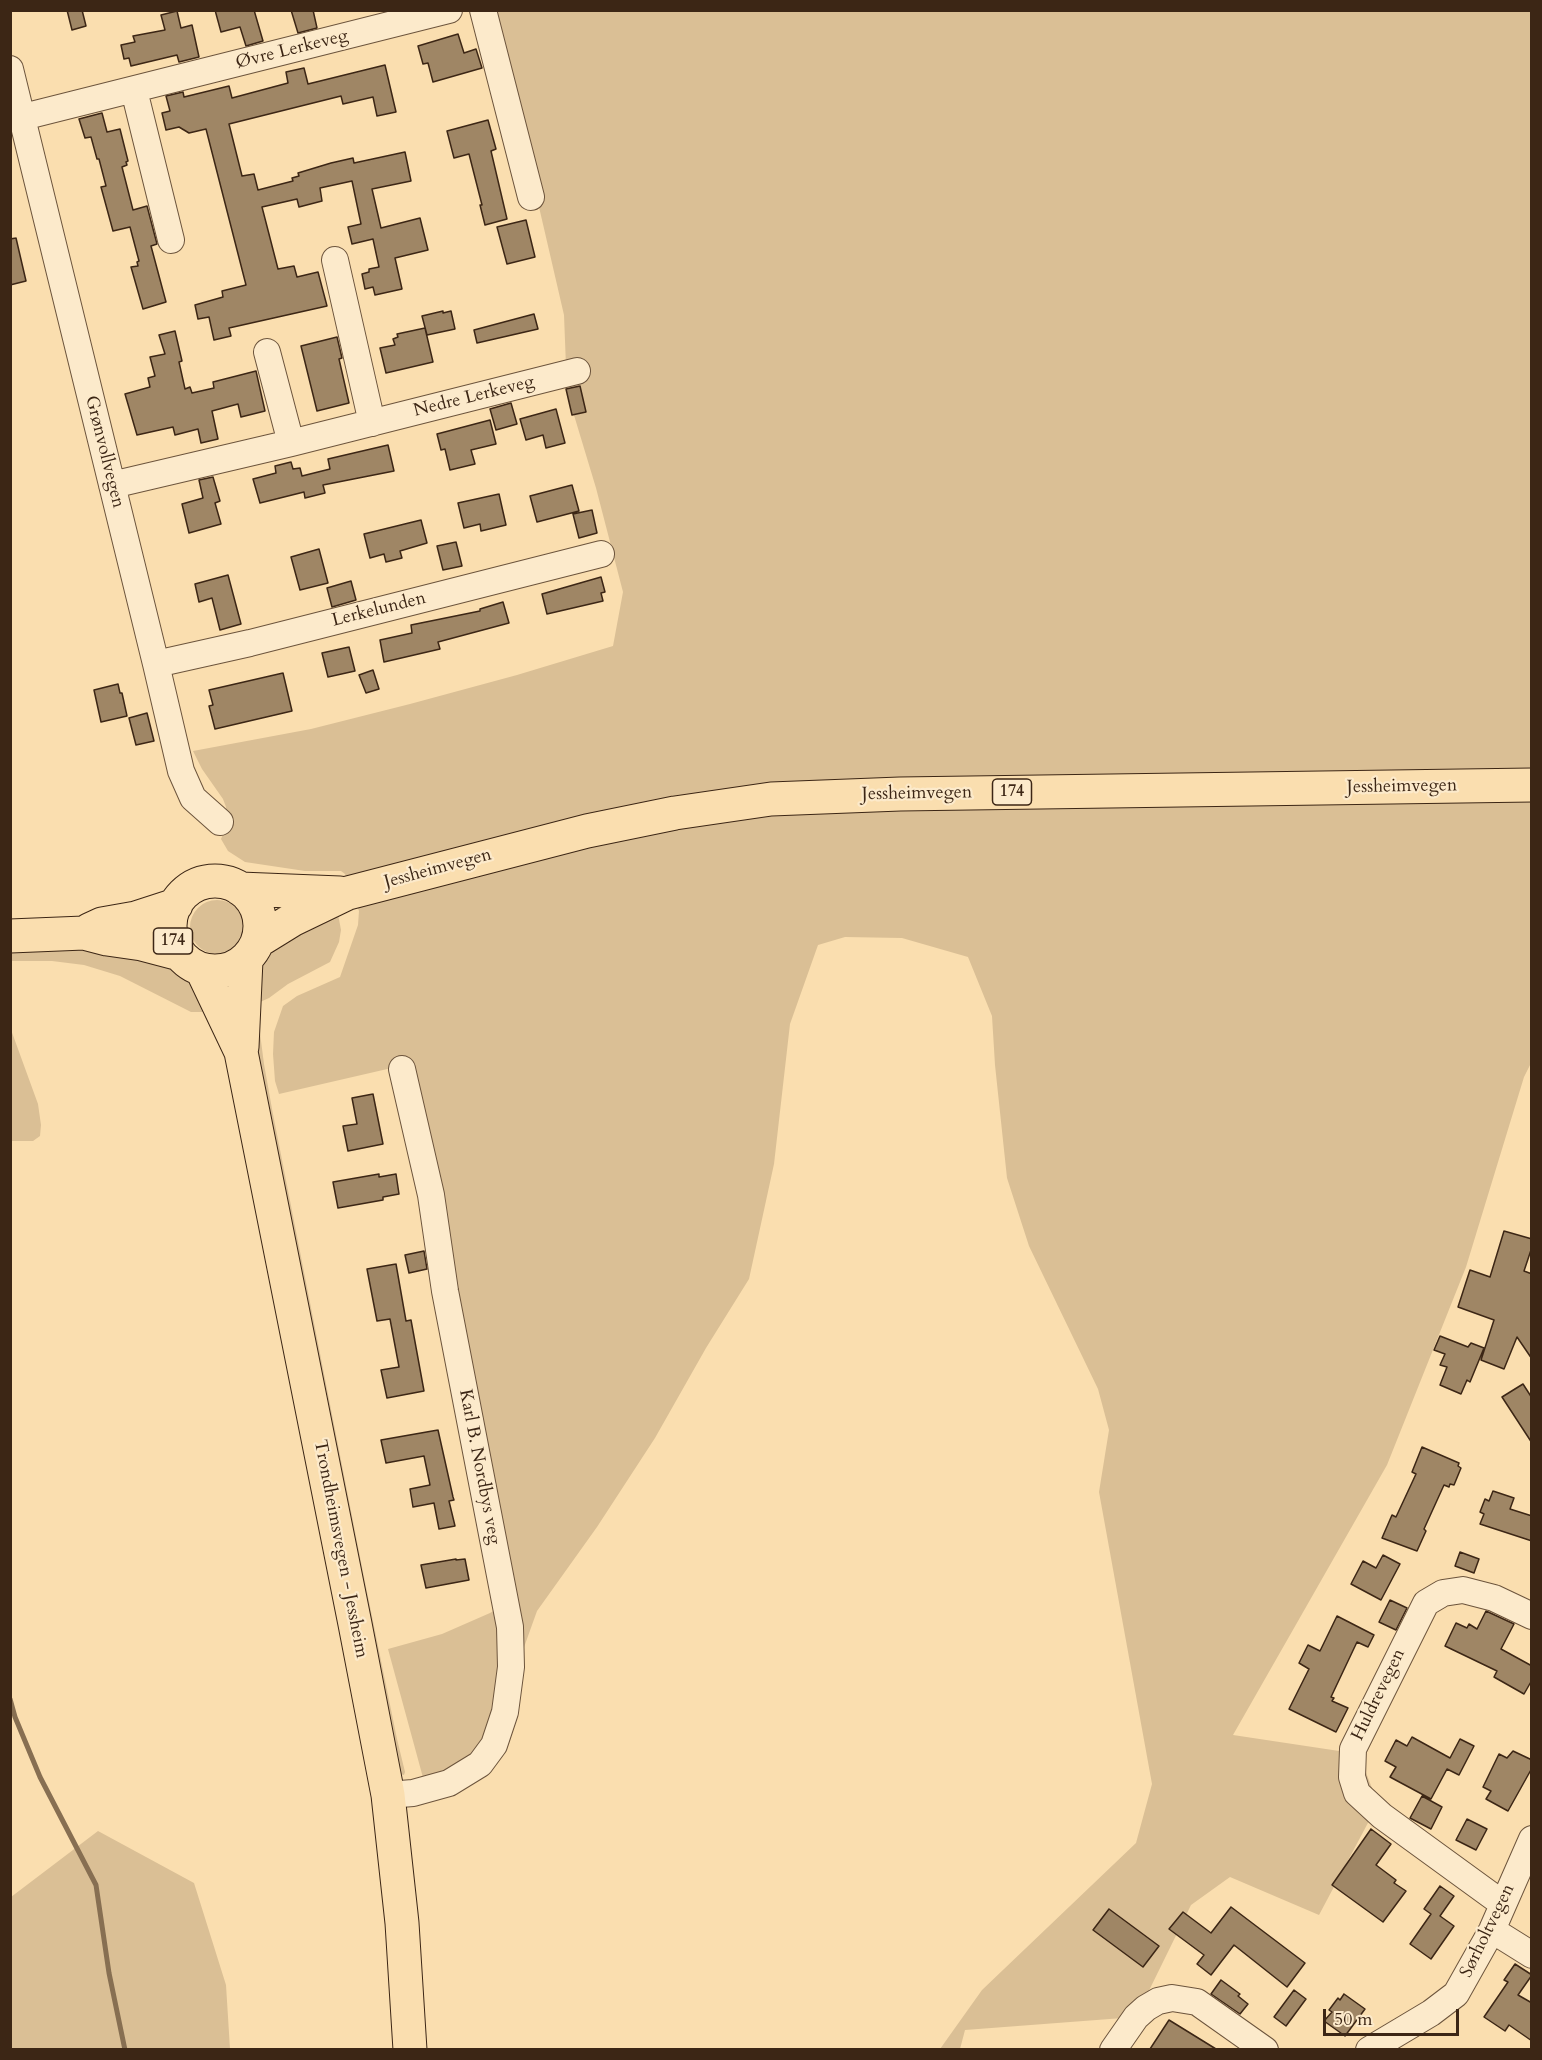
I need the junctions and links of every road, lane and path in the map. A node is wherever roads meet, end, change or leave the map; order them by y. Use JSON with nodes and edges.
{"nodes":[{"id":1,"x":450,"y":10,"type":"edge"},
{"id":2,"x":483,"y":10,"type":"edge"},
{"id":3,"x":10,"y":69,"type":"edge"},
{"id":4,"x":134,"y":90,"type":"junction"},
{"id":5,"x":23,"y":117,"type":"junction"},
{"id":6,"x":531,"y":197,"type":"dead end"},
{"id":7,"x":171,"y":240,"type":"dead end"},
{"id":8,"x":335,"y":260,"type":"dead end"},
{"id":9,"x":267,"y":352,"type":"dead end"},
{"id":10,"x":577,"y":371,"type":"dead end"},
{"id":11,"x":372,"y":423,"type":"junction"},
{"id":12,"x":291,"y":443,"type":"junction"},
{"id":13,"x":112,"y":484,"type":"junction"},
{"id":14,"x":602,"y":554,"type":"dead end"},
{"id":15,"x":156,"y":664,"type":"junction"},
{"id":16,"x":1532,"y":785,"type":"edge"},
{"id":17,"x":220,"y":822,"type":"dead end"},
{"id":18,"x":240,"y":889,"type":"junction"},
{"id":19,"x":348,"y":893,"type":"junction"},
{"id":20,"x":176,"y":905,"type":"junction"},
{"id":21,"x":84,"y":933,"type":"junction"},
{"id":22,"x":10,"y":936,"type":"edge"},
{"id":23,"x":252,"y":950,"type":"junction"},
{"id":24,"x":191,"y":962,"type":"junction"},
{"id":25,"x":242,"y":1052,"type":"junction"},
{"id":26,"x":402,"y":1070,"type":"dead end"},
{"id":27,"x":1532,"y":1617,"type":"edge"},
{"id":28,"x":388,"y":1795,"type":"junction"},
{"id":29,"x":1532,"y":1839,"type":"edge"},
{"id":30,"x":1503,"y":1904,"type":"junction"},
{"id":31,"x":1492,"y":1930,"type":"junction"},
{"id":32,"x":1532,"y":1955,"type":"edge"},
{"id":33,"x":410,"y":2049,"type":"edge"},
{"id":34,"x":1113,"y":2049,"type":"edge"},
{"id":35,"x":1265,"y":2049,"type":"edge"},
{"id":36,"x":1370,"y":2049,"type":"edge"}],
"edges":[{"from":1,"to":4,"type":"street","name":"Øvre Lerkeveg"},
{"from":2,"to":6,"type":"street"},
{"from":3,"to":5,"type":"street","name":"Grønvollvegen"},
{"from":4,"to":5,"type":"street","name":"Øvre Lerkeveg"},
{"from":4,"to":7,"type":"street"},
{"from":5,"to":13,"type":"street","name":"Grønvollvegen"},
{"from":8,"to":11,"type":"street"},
{"from":9,"to":12,"type":"street"},
{"from":10,"to":11,"type":"street","name":"Nedre Lerkeveg"},
{"from":11,"to":12,"type":"street","name":"Nedre Lerkeveg"},
{"from":12,"to":13,"type":"street","name":"Nedre Lerkeveg"},
{"from":13,"to":15,"type":"street","name":"Grønvollvegen"},
{"from":14,"to":15,"type":"street","name":"Lerkelunden"},
{"from":15,"to":17,"type":"street","name":"Grønvollvegen"},
{"from":16,"to":19,"type":"main road","name":"Jessheimvegen","number":"174"},
{"from":18,"to":19,"type":"main road","name":"Jessheimvegen","number":"174"},
{"from":18,"to":20,"type":"main road","number":"174"},
{"from":18,"to":23,"type":"main road"},
{"from":19,"to":23,"type":"main road","name":"Jessheimvegen","number":"174"},
{"from":20,"to":21,"type":"main road","number":"174"},
{"from":20,"to":24,"type":"main road","number":"174"},
{"from":21,"to":22,"type":"main road","number":"174"},
{"from":21,"to":24,"type":"main road","number":"174"},
{"from":23,"to":24,"type":"main road","number":"174"},
{"from":23,"to":25,"type":"main road","name":"Trondheimsvegen - Jessheim"},
{"from":24,"to":25,"type":"main road","name":"Trondheimsvegen - Jessheim"},
{"from":25,"to":28,"type":"main road","name":"Trondheimsvegen - Jessheim"},
{"from":26,"to":28,"type":"street","name":"Karl B. Nordbys veg"},
{"from":27,"to":30,"type":"street","name":"Huldrevegen"},
{"from":28,"to":33,"type":"main road","name":"Trondheimsvegen - Jessheim"},
{"from":29,"to":30,"type":"street","name":"Sørholtvegen"},
{"from":30,"to":31,"type":"street","name":"Sørholtvegen"},
{"from":31,"to":32,"type":"street"},
{"from":31,"to":36,"type":"street","name":"Sørholtvegen"},
{"from":34,"to":35,"type":"street"}]}
